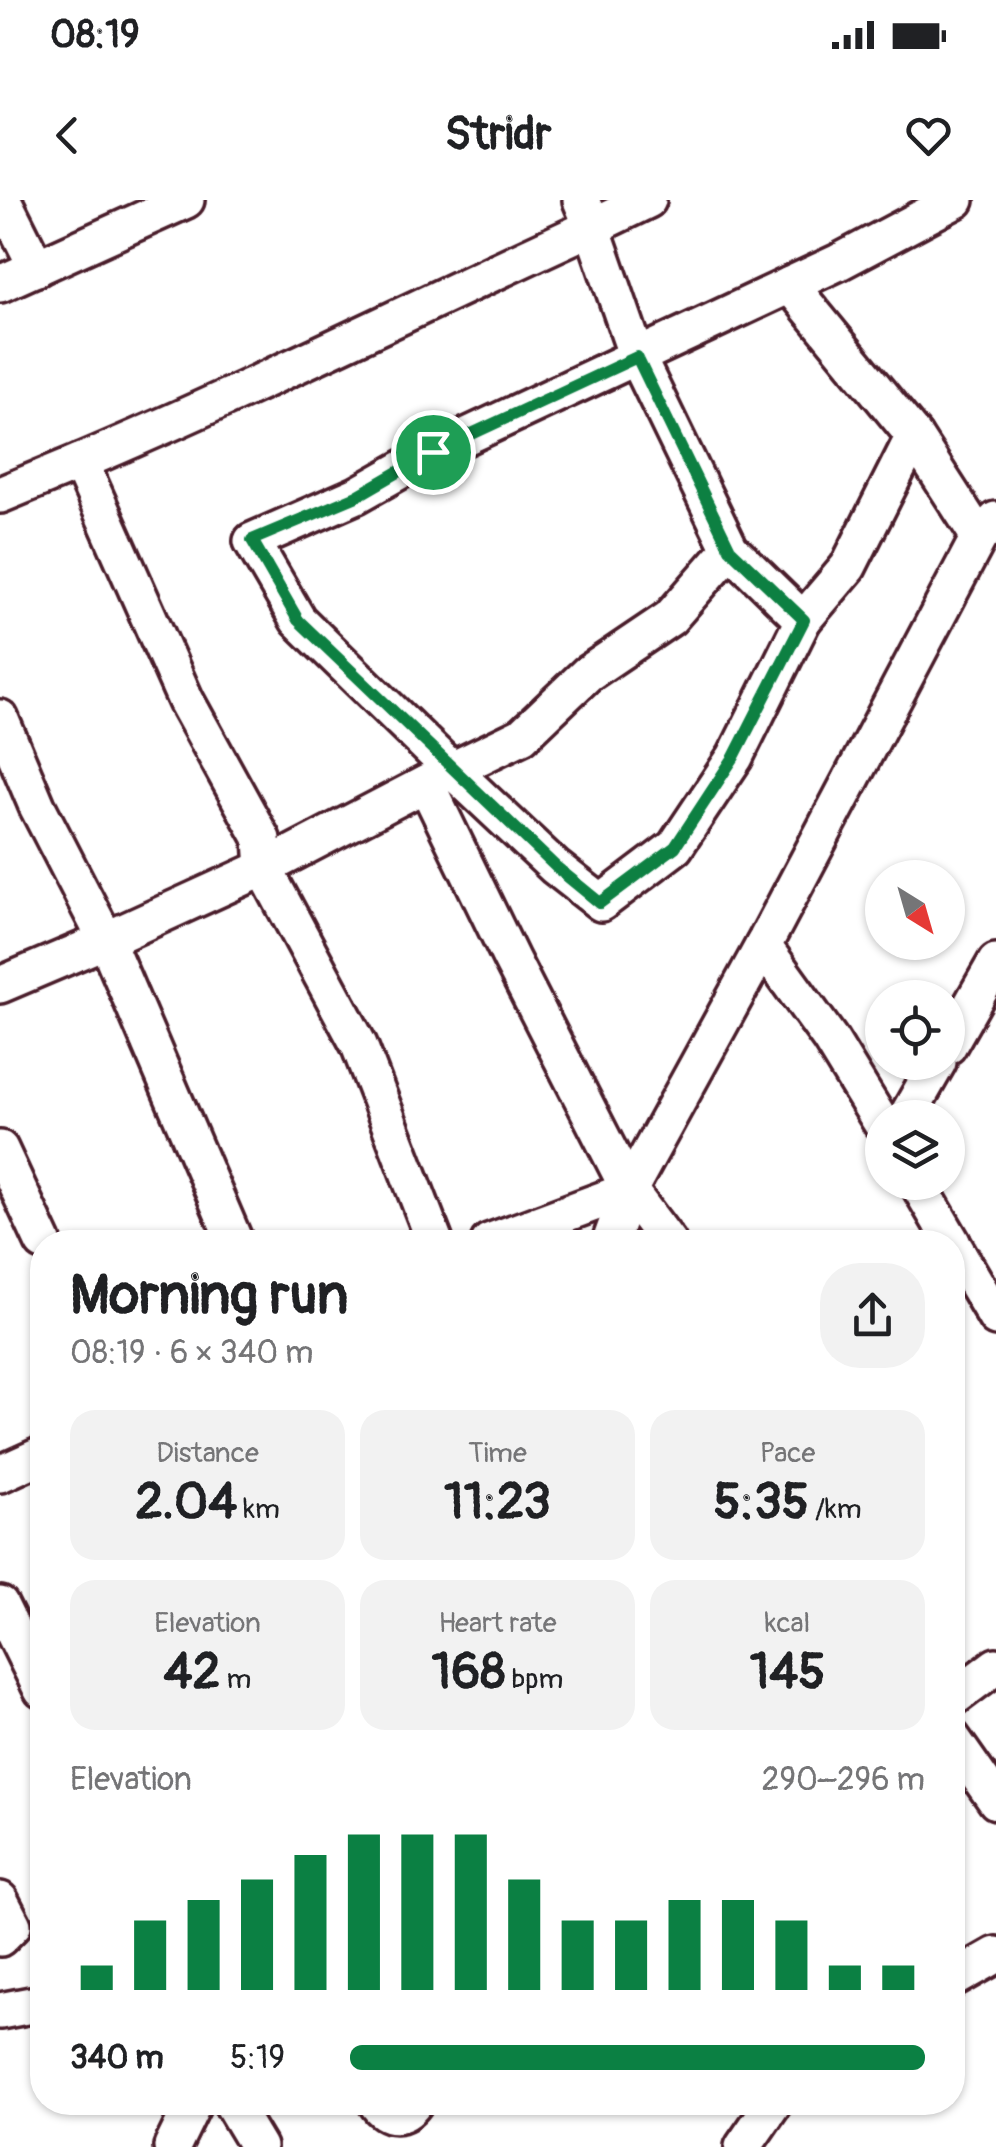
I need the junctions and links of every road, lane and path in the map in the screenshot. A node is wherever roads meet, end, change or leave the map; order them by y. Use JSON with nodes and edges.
{"nodes":[{"id":1,"x":3,"y":200,"type":"edge"},
{"id":2,"x":186,"y":200,"type":"edge"},
{"id":3,"x":648,"y":200,"type":"edge"},
{"id":4,"x":956,"y":200,"type":"edge"},
{"id":5,"x":586,"y":213,"type":"edge"},
{"id":6,"x":37,"y":268,"type":"junction"},
{"id":7,"x":0,"y":284,"type":"edge"},
{"id":8,"x":790,"y":285,"type":"junction"},
{"id":9,"x":637,"y":357,"type":"junction"},
{"id":10,"x":914,"y":436,"type":"junction"},
{"id":11,"x":80,"y":462,"type":"junction"},
{"id":12,"x":0,"y":496,"type":"edge"},
{"id":13,"x":988,"y":528,"type":"edge"},
{"id":14,"x":730,"y":549,"type":"junction"},
{"id":15,"x":804,"y":620,"type":"junction"},
{"id":16,"x":0,"y":718,"type":"edge"},
{"id":17,"x":439,"y":777,"type":"junction"},
{"id":18,"x":264,"y":868,"type":"junction"},
{"id":19,"x":106,"y":940,"type":"junction"},
{"id":20,"x":763,"y":946,"type":"junction"},
{"id":21,"x":996,"y":962,"type":"edge"},
{"id":22,"x":0,"y":985,"type":"edge"},
{"id":23,"x":965,"y":1016,"type":"edge"},
{"id":24,"x":867,"y":1100,"type":"edge"},
{"id":25,"x":0,"y":1149,"type":"edge"},
{"id":26,"x":628,"y":1190,"type":"junction"},
{"id":27,"x":927,"y":1200,"type":"edge"},
{"id":28,"x":38,"y":1230,"type":"edge"},
{"id":29,"x":230,"y":1230,"type":"edge"},
{"id":30,"x":430,"y":1230,"type":"edge"},
{"id":31,"x":520,"y":1230,"type":"edge"},
{"id":32,"x":614,"y":1230,"type":"edge"},
{"id":33,"x":659,"y":1230,"type":"edge"},
{"id":34,"x":945,"y":1230,"type":"edge"},
{"id":35,"x":965,"y":1265,"type":"edge"},
{"id":36,"x":996,"y":1318,"type":"edge"},
{"id":37,"x":30,"y":1460,"type":"edge"},
{"id":38,"x":0,"y":1474,"type":"edge"},
{"id":39,"x":0,"y":1605,"type":"edge"},
{"id":40,"x":30,"y":1666,"type":"edge"},
{"id":41,"x":996,"y":1666,"type":"edge"},
{"id":42,"x":965,"y":1689,"type":"edge"},
{"id":43,"x":965,"y":1757,"type":"edge"},
{"id":44,"x":996,"y":1801,"type":"edge"},
{"id":45,"x":0,"y":1900,"type":"edge"},
{"id":46,"x":0,"y":1938,"type":"edge"},
{"id":47,"x":996,"y":1955,"type":"edge"},
{"id":48,"x":965,"y":1973,"type":"edge"},
{"id":49,"x":30,"y":2005,"type":"edge"},
{"id":50,"x":0,"y":2011,"type":"edge"},
{"id":51,"x":188,"y":2115,"type":"edge"},
{"id":52,"x":238,"y":2115,"type":"edge"},
{"id":53,"x":765,"y":2115,"type":"edge"},
{"id":54,"x":172,"y":2147,"type":"edge"},
{"id":55,"x":258,"y":2147,"type":"edge"},
{"id":56,"x":743,"y":2147,"type":"edge"}],
"edges":[{"from":1,"to":6,"type":"street"},
{"from":2,"to":6,"type":"street"},
{"from":3,"to":5,"type":"street"},
{"from":4,"to":8,"type":"street"},
{"from":5,"to":9,"type":"street"},
{"from":5,"to":11,"type":"street"},
{"from":6,"to":7,"type":"street"},
{"from":8,"to":9,"type":"street"},
{"from":8,"to":10,"type":"street"},
{"from":9,"to":14,"type":"street"},
{"from":9,"to":17,"type":"street"},
{"from":10,"to":13,"type":"street"},
{"from":10,"to":15,"type":"street"},
{"from":11,"to":12,"type":"street"},
{"from":11,"to":18,"type":"street"},
{"from":13,"to":20,"type":"street"},
{"from":14,"to":15,"type":"street"},
{"from":14,"to":17,"type":"street"},
{"from":15,"to":17,"type":"street"},
{"from":16,"to":19,"type":"street"},
{"from":17,"to":18,"type":"street"},
{"from":17,"to":26,"type":"street"},
{"from":18,"to":19,"type":"street"},
{"from":18,"to":30,"type":"street"},
{"from":19,"to":22,"type":"street"},
{"from":19,"to":29,"type":"street"},
{"from":20,"to":24,"type":"street"},
{"from":20,"to":26,"type":"street"},
{"from":21,"to":23,"type":"street"},
{"from":25,"to":28,"type":"street"},
{"from":26,"to":31,"type":"street"},
{"from":26,"to":32,"type":"street"},
{"from":26,"to":33,"type":"street"},
{"from":27,"to":34,"type":"street"},
{"from":35,"to":36,"type":"street"},
{"from":37,"to":38,"type":"street"},
{"from":39,"to":40,"type":"street"},
{"from":41,"to":42,"type":"street"},
{"from":43,"to":44,"type":"street"},
{"from":45,"to":46,"type":"street"},
{"from":47,"to":48,"type":"street"},
{"from":49,"to":50,"type":"street"},
{"from":51,"to":54,"type":"street"},
{"from":52,"to":55,"type":"street"},
{"from":53,"to":56,"type":"street"}]}
